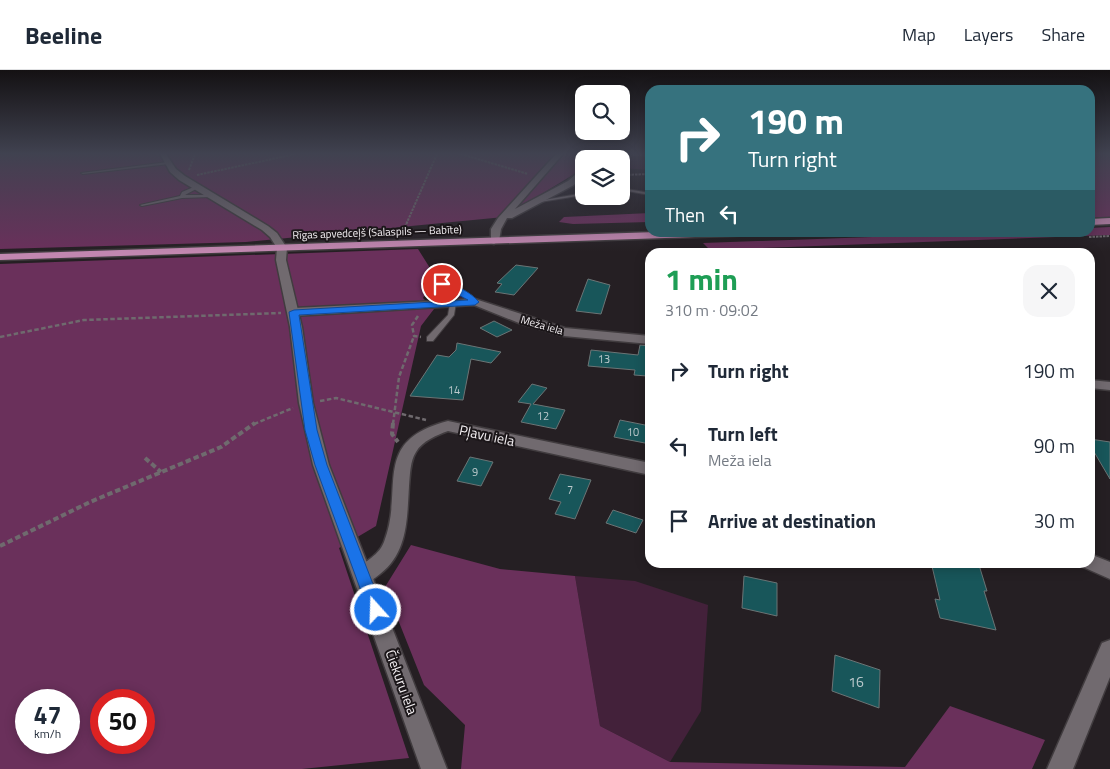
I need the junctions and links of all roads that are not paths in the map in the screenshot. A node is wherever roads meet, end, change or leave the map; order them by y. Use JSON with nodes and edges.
{"nodes":[{"id":1,"x":195,"y":187,"type":"edge"},
{"id":2,"x":197,"y":187,"type":"edge"},
{"id":3,"x":530,"y":187,"type":"edge"},
{"id":4,"x":565,"y":187,"type":"edge"},
{"id":5,"x":630,"y":191,"type":"edge"},
{"id":6,"x":645,"y":193,"type":"edge"},
{"id":7,"x":575,"y":195,"type":"edge"},
{"id":8,"x":211,"y":196,"type":"junction"},
{"id":9,"x":182,"y":197,"type":"junction"},
{"id":10,"x":540,"y":201,"type":"junction"},
{"id":11,"x":142,"y":205,"type":"dead end"},
{"id":12,"x":501,"y":220,"type":"junction"},
{"id":13,"x":1110,"y":221,"type":"edge"},
{"id":14,"x":1095,"y":222,"type":"edge"},
{"id":15,"x":645,"y":236,"type":"edge"},
{"id":16,"x":494,"y":241,"type":"junction"},
{"id":17,"x":282,"y":248,"type":"junction"},
{"id":18,"x":0,"y":257,"type":"edge"},
{"id":19,"x":442,"y":284,"type":"dead end"},
{"id":20,"x":475,"y":302,"type":"junction"},
{"id":21,"x":453,"y":303,"type":"junction"},
{"id":22,"x":294,"y":312,"type":"junction"},
{"id":23,"x":430,"y":339,"type":"dead end"},
{"id":24,"x":645,"y":340,"type":"edge"},
{"id":25,"x":1095,"y":384,"type":"edge"},
{"id":26,"x":1110,"y":386,"type":"edge"},
{"id":27,"x":645,"y":468,"type":"edge"},
{"id":28,"x":1095,"y":564,"type":"edge"},
{"id":29,"x":1110,"y":571,"type":"edge"},
{"id":30,"x":363,"y":576,"type":"junction"},
{"id":31,"x":1110,"y":650,"type":"edge"},
{"id":32,"x":430,"y":768,"type":"edge"},
{"id":33,"x":1060,"y":769,"type":"edge"}],
"edges":[{"from":1,"to":9,"type":"lane"},
{"from":2,"to":8,"type":"street"},
{"from":3,"to":12,"type":"street"},
{"from":4,"to":10,"type":"street"},
{"from":5,"to":6,"type":"lane"},
{"from":7,"to":10,"type":"lane"},
{"from":8,"to":9,"type":"lane"},
{"from":8,"to":17,"type":"street"},
{"from":9,"to":11,"type":"lane"},
{"from":10,"to":12,"type":"street"},
{"from":12,"to":16,"type":"street"},
{"from":13,"to":14,"type":"highway"},
{"from":15,"to":16,"type":"highway","name":"Rīgas apvedceļš (Salaspils — Babīte)"},
{"from":16,"to":17,"type":"highway","name":"Rīgas apvedceļš (Salaspils — Babīte)"},
{"from":17,"to":18,"type":"highway","name":"Rīgas apvedceļš (Salaspils — Babīte)"},
{"from":17,"to":22,"type":"street","name":"Čiekuru iela"},
{"from":19,"to":20,"type":"lane","name":"Meža iela"},
{"from":20,"to":21,"type":"street"},
{"from":20,"to":24,"type":"street","name":"Meža iela"},
{"from":21,"to":22,"type":"street"},
{"from":21,"to":23,"type":"lane"},
{"from":22,"to":30,"type":"street","name":"Čiekuru iela"},
{"from":25,"to":26,"type":"street"},
{"from":27,"to":30,"type":"street","name":"Pļavu iela"},
{"from":28,"to":29,"type":"street"},
{"from":30,"to":32,"type":"street","name":"Čiekuru iela"},
{"from":31,"to":33,"type":"street"}]}
